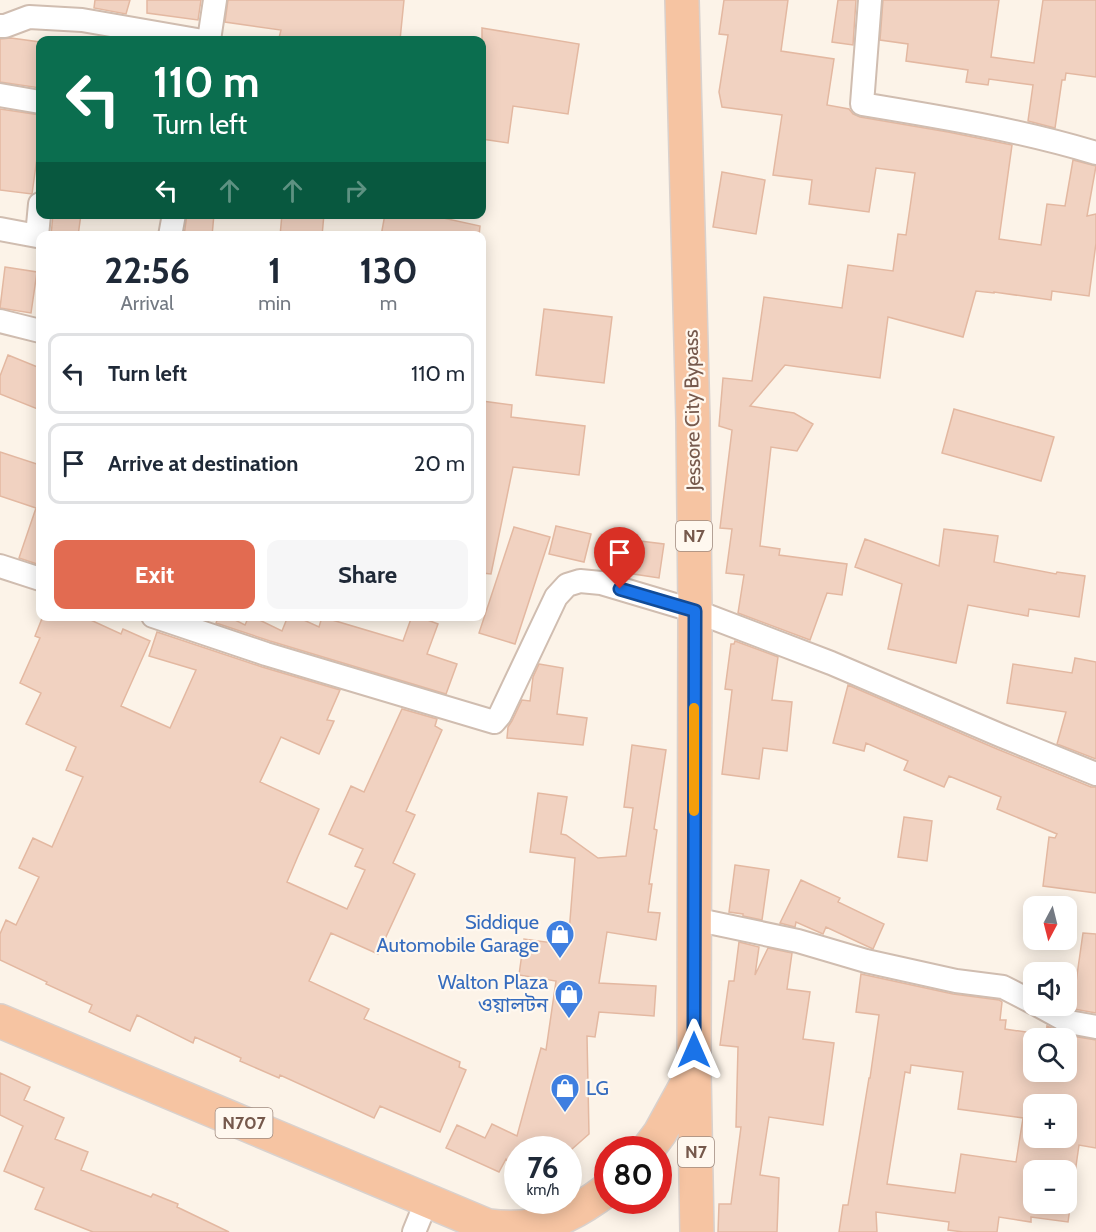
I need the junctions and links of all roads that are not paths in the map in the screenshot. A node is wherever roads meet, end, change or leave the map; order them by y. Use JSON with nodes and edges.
{"nodes":[{"id":1,"x":215,"y":0,"type":"edge"},
{"id":2,"x":682,"y":0,"type":"edge"},
{"id":3,"x":870,"y":0,"type":"edge"},
{"id":4,"x":83,"y":10,"type":"edge"},
{"id":5,"x":0,"y":26,"type":"edge"},
{"id":6,"x":182,"y":36,"type":"edge"},
{"id":7,"x":209,"y":36,"type":"edge"},
{"id":8,"x":0,"y":95,"type":"edge"},
{"id":9,"x":36,"y":101,"type":"edge"},
{"id":10,"x":1096,"y":153,"type":"edge"},
{"id":11,"x":0,"y":229,"type":"edge"},
{"id":12,"x":36,"y":236,"type":"edge"},
{"id":13,"x":0,"y":321,"type":"edge"},
{"id":14,"x":36,"y":330,"type":"edge"},
{"id":15,"x":0,"y":566,"type":"edge"},
{"id":16,"x":36,"y":578,"type":"edge"},
{"id":17,"x":695,"y":611,"type":"junction"},
{"id":18,"x":168,"y":621,"type":"edge"},
{"id":19,"x":1096,"y":774,"type":"edge"},
{"id":20,"x":694,"y":919,"type":"junction"},
{"id":21,"x":1023,"y":997,"type":"edge"},
{"id":22,"x":1058,"y":1016,"type":"edge"},
{"id":23,"x":0,"y":1021,"type":"edge"},
{"id":24,"x":1096,"y":1027,"type":"edge"},
{"id":25,"x":694,"y":1072,"type":"junction"},
{"id":26,"x":658,"y":1136,"type":"edge"},
{"id":27,"x":594,"y":1199,"type":"edge"},
{"id":28,"x":427,"y":1200,"type":"junction"},
{"id":29,"x":492,"y":1229,"type":"edge"},
{"id":30,"x":414,"y":1232,"type":"edge"},
{"id":31,"x":697,"y":1232,"type":"edge"}],
"edges":[{"from":1,"to":7,"type":"street"},
{"from":2,"to":17,"type":"highway","name":"Jessore City Bypass","number":"N7"},
{"from":3,"to":10,"type":"street"},
{"from":4,"to":5,"type":"street"},
{"from":4,"to":6,"type":"street"},
{"from":8,"to":9,"type":"street"},
{"from":11,"to":12,"type":"street"},
{"from":13,"to":14,"type":"street"},
{"from":15,"to":16,"type":"street"},
{"from":17,"to":18,"type":"street"},
{"from":17,"to":19,"type":"street"},
{"from":17,"to":20,"type":"highway","name":"Jessore City Bypass","number":"N7"},
{"from":20,"to":21,"type":"street"},
{"from":20,"to":25,"type":"highway","name":"Jessore City Bypass","number":"N7"},
{"from":22,"to":24,"type":"street"},
{"from":23,"to":28,"type":"highway","number":"N707"},
{"from":25,"to":26,"type":"highway","number":"N7"},
{"from":25,"to":31,"type":"highway","number":"N7"},
{"from":27,"to":29,"type":"highway"},
{"from":28,"to":29,"type":"highway","number":"N707"},
{"from":28,"to":30,"type":"street"}]}
